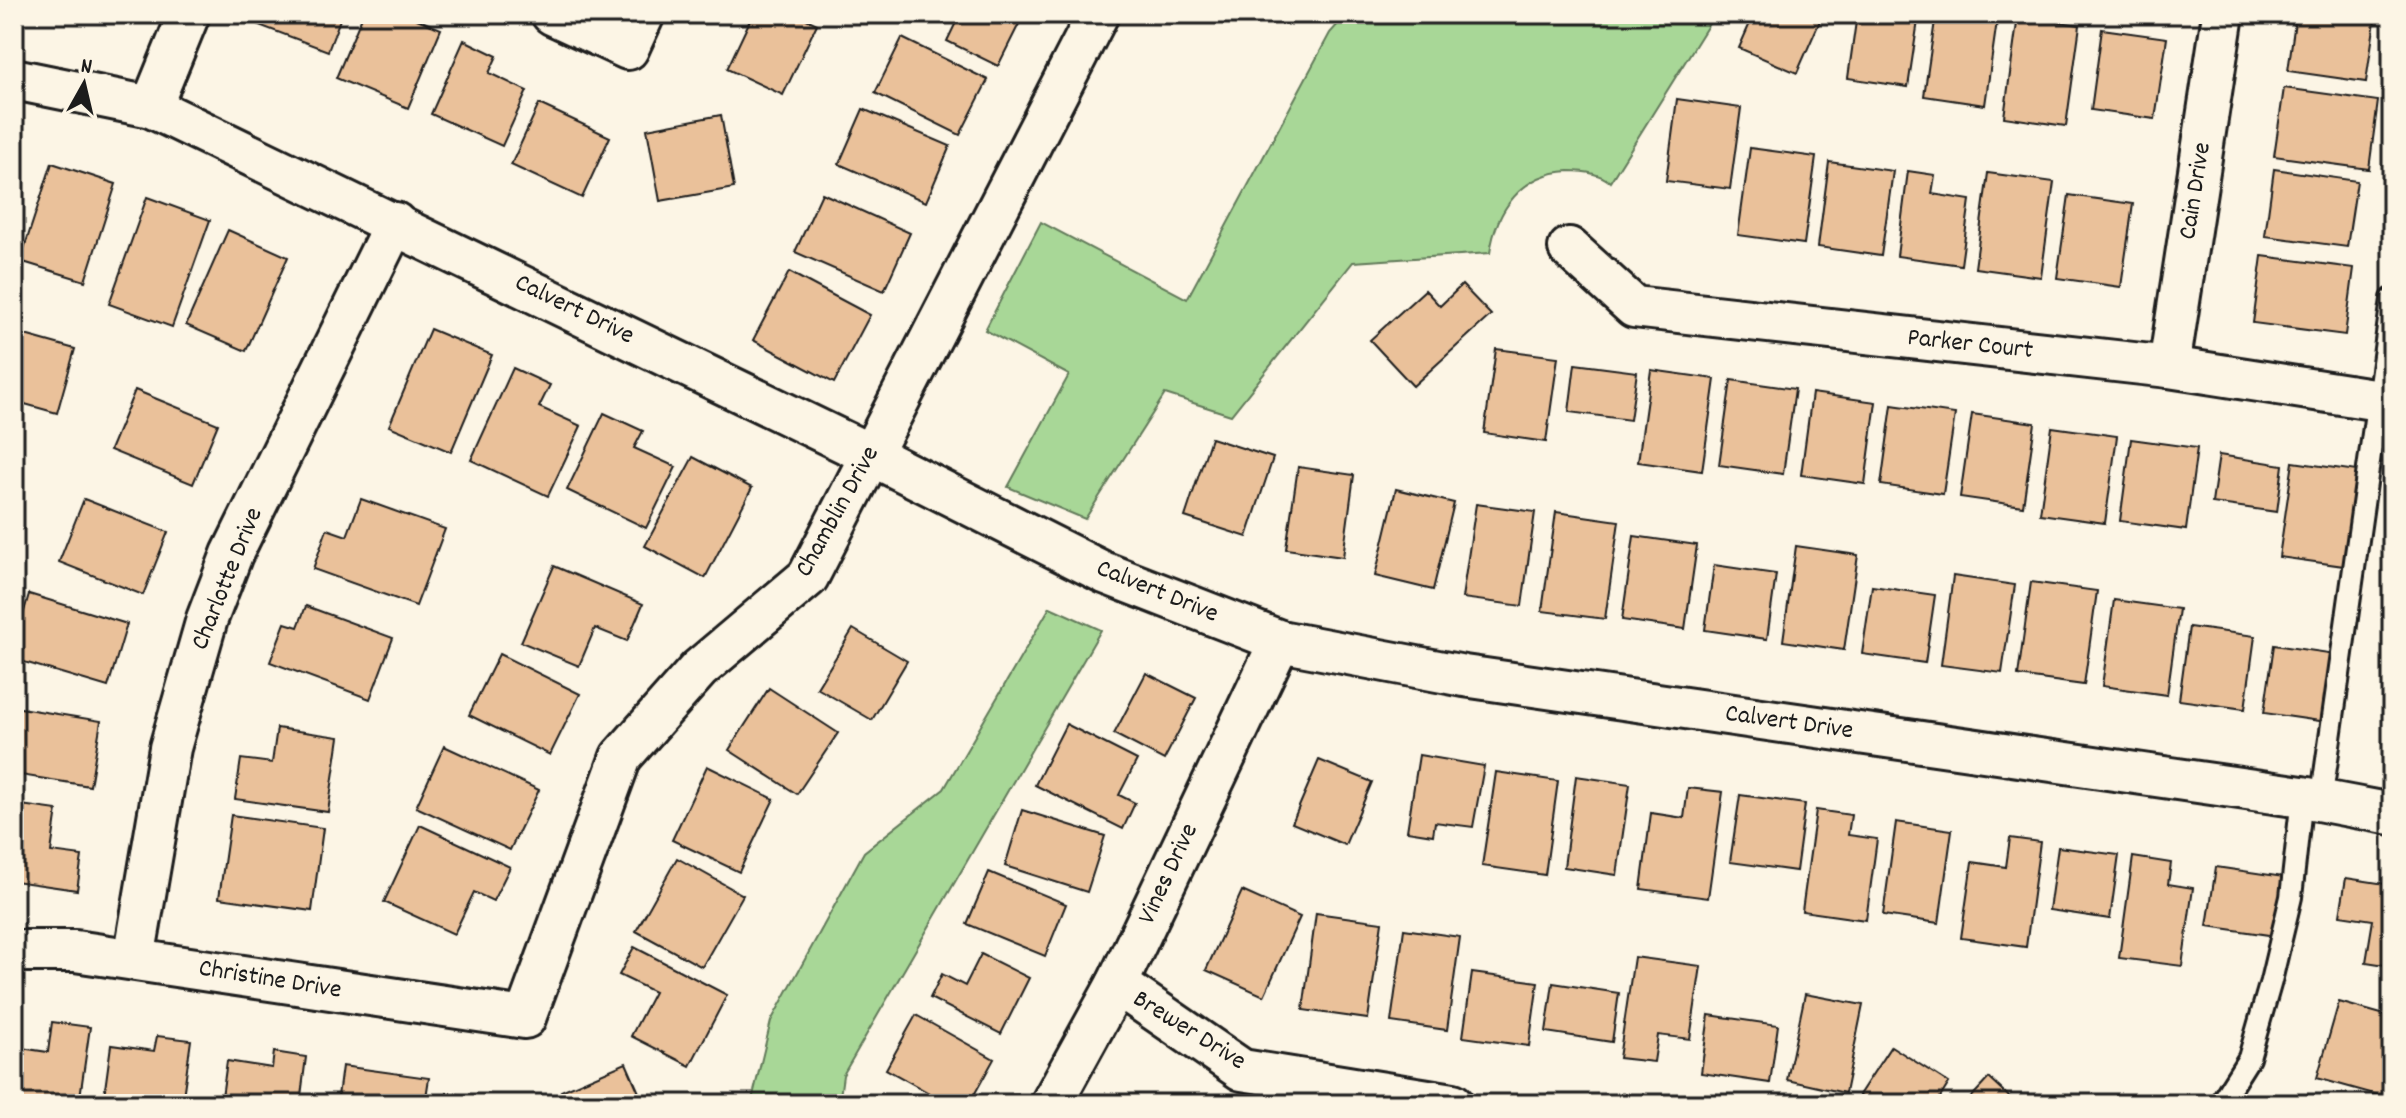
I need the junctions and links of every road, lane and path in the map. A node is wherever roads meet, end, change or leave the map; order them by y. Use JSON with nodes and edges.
{"nodes":[{"id":1,"x":189,"y":14,"type":"edge"},
{"id":2,"x":552,"y":14,"type":"edge"},
{"id":3,"x":1098,"y":14,"type":"edge"},
{"id":4,"x":2223,"y":14,"type":"edge"},
{"id":5,"x":636,"y":32,"type":"edge"},
{"id":6,"x":14,"y":79,"type":"edge"},
{"id":7,"x":151,"y":107,"type":"junction"},
{"id":8,"x":395,"y":223,"type":"junction"},
{"id":9,"x":1569,"y":248,"type":"dead end"},
{"id":10,"x":2392,"y":299,"type":"edge"},
{"id":11,"x":2169,"y":367,"type":"junction"},
{"id":12,"x":2385,"y":401,"type":"edge"},
{"id":13,"x":871,"y":455,"type":"junction"},
{"id":14,"x":1280,"y":641,"type":"junction"},
{"id":15,"x":2311,"y":800,"type":"junction"},
{"id":16,"x":2392,"y":814,"type":"edge"},
{"id":17,"x":14,"y":951,"type":"edge"},
{"id":18,"x":134,"y":959,"type":"junction"},
{"id":19,"x":1117,"y":984,"type":"junction"},
{"id":20,"x":525,"y":1018,"type":"joint"},
{"id":21,"x":1051,"y":1104,"type":"edge"},
{"id":22,"x":1453,"y":1104,"type":"edge"},
{"id":23,"x":2220,"y":1104,"type":"edge"}],
"edges":[{"from":1,"to":7,"type":"street"},
{"from":2,"to":5,"type":"street"},
{"from":3,"to":13,"type":"street","name":"Chamblin Drive"},
{"from":4,"to":11,"type":"street","name":"Cain Drive"},
{"from":6,"to":7,"type":"street","name":"Calvert Drive"},
{"from":7,"to":8,"type":"street","name":"Calvert Drive"},
{"from":8,"to":13,"type":"street","name":"Calvert Drive"},
{"from":8,"to":18,"type":"street","name":"Charlotte Drive"},
{"from":9,"to":11,"type":"street","name":"Parker Court"},
{"from":10,"to":12,"type":"lane"},
{"from":11,"to":12,"type":"street","name":"Parker Court"},
{"from":12,"to":15,"type":"lane"},
{"from":13,"to":14,"type":"street","name":"Calvert Drive"},
{"from":13,"to":20,"type":"street","name":"Chamblin Drive"},
{"from":14,"to":15,"type":"street","name":"Calvert Drive"},
{"from":14,"to":19,"type":"street","name":"Vines Drive"},
{"from":15,"to":16,"type":"street","name":"Calvert Drive"},
{"from":15,"to":23,"type":"lane"},
{"from":17,"to":18,"type":"street","name":"Christine Drive"},
{"from":18,"to":20,"type":"street","name":"Christine Drive"},
{"from":19,"to":21,"type":"street","name":"Vines Drive"},
{"from":19,"to":22,"type":"street","name":"Brewer Drive"}]}
